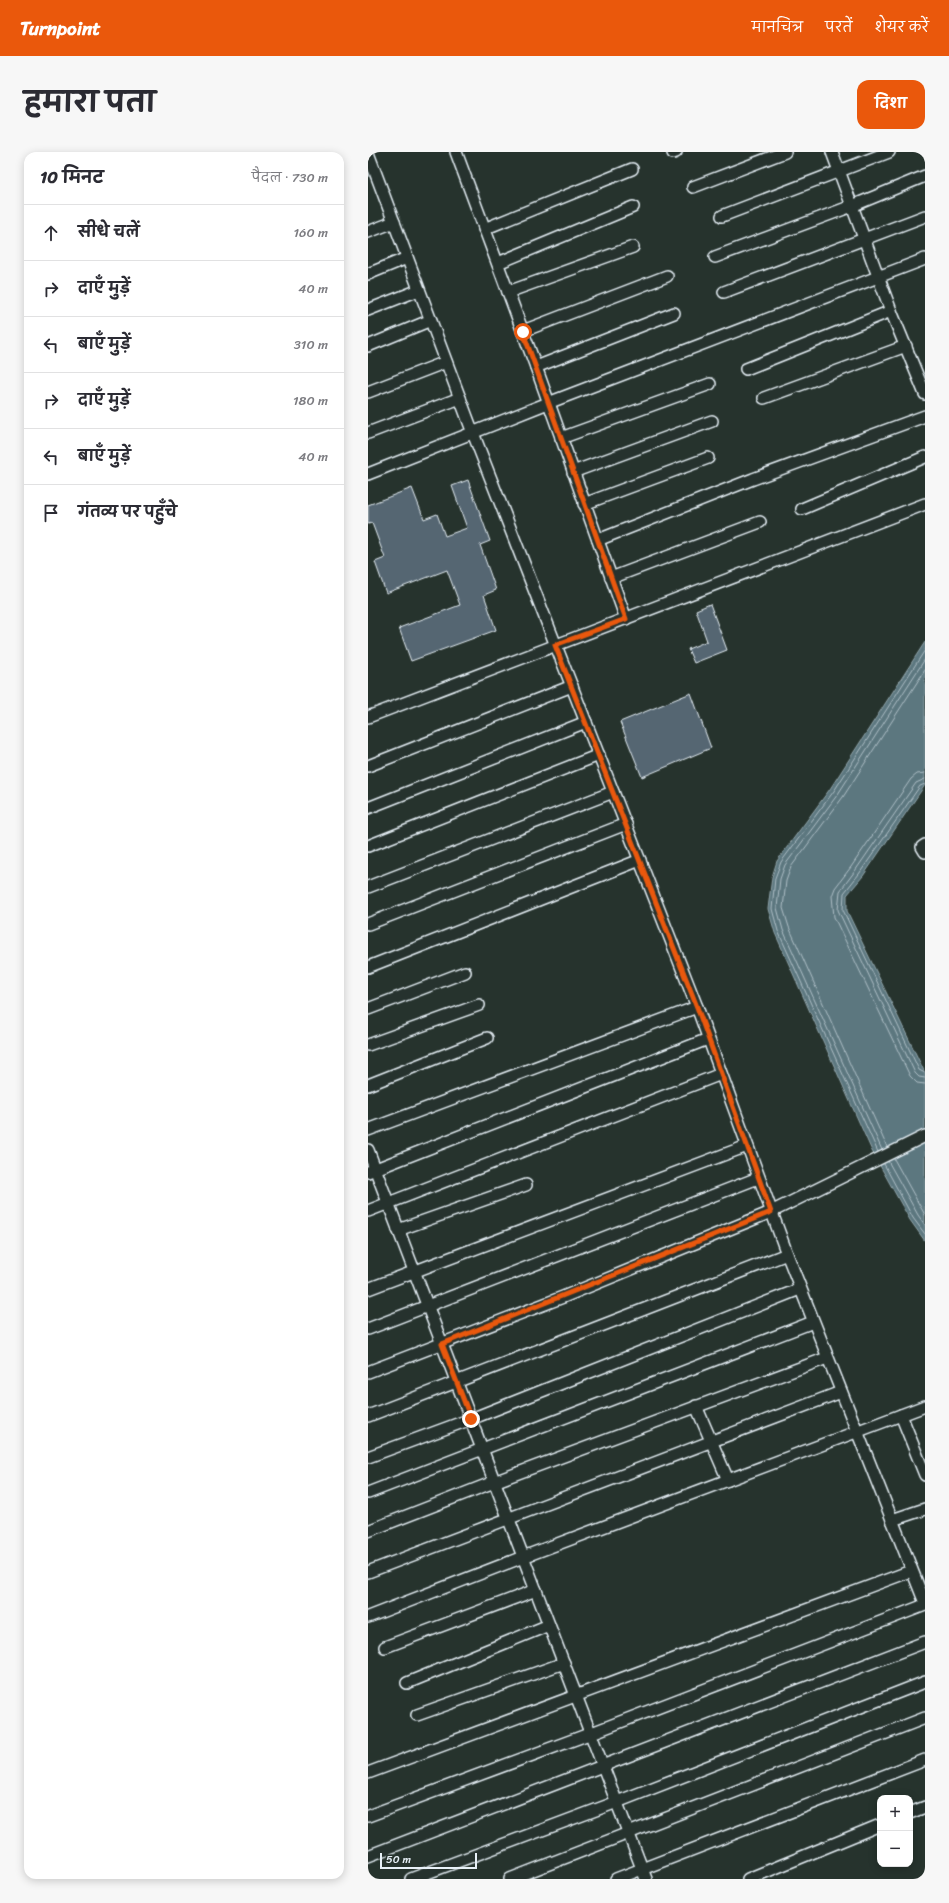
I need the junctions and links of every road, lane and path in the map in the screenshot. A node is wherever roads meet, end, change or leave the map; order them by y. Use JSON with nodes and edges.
{"nodes":[{"id":1,"x":456,"y":152,"type":"edge"},
{"id":2,"x":785,"y":152,"type":"edge"},
{"id":3,"x":832,"y":152,"type":"edge"},
{"id":4,"x":889,"y":152,"type":"edge"},
{"id":5,"x":368,"y":153,"type":"edge"},
{"id":6,"x":632,"y":169,"type":"dead end"},
{"id":7,"x":839,"y":172,"type":"junction"},
{"id":8,"x":925,"y":176,"type":"edge"},
{"id":9,"x":693,"y":187,"type":"dead end"},
{"id":10,"x":852,"y":206,"type":"junction"},
{"id":11,"x":634,"y":207,"type":"dead end"},
{"id":12,"x":722,"y":216,"type":"dead end"},
{"id":13,"x":925,"y":216,"type":"edge"},
{"id":14,"x":394,"y":222,"type":"junction"},
{"id":15,"x":484,"y":229,"type":"junction"},
{"id":16,"x":368,"y":232,"type":"edge"},
{"id":17,"x":864,"y":239,"type":"junction"},
{"id":18,"x":633,"y":247,"type":"dead end"},
{"id":19,"x":714,"y":257,"type":"dead end"},
{"id":20,"x":407,"y":258,"type":"junction"},
{"id":21,"x":925,"y":259,"type":"edge"},
{"id":22,"x":498,"y":263,"type":"junction"},
{"id":23,"x":368,"y":274,"type":"edge"},
{"id":24,"x":667,"y":276,"type":"dead end"},
{"id":25,"x":878,"y":277,"type":"junction"},
{"id":26,"x":419,"y":290,"type":"junction"},
{"id":27,"x":508,"y":292,"type":"junction"},
{"id":28,"x":724,"y":292,"type":"dead end"},
{"id":29,"x":368,"y":310,"type":"edge"},
{"id":30,"x":891,"y":311,"type":"junction"},
{"id":31,"x":674,"y":313,"type":"dead end"},
{"id":32,"x":430,"y":320,"type":"junction"},
{"id":33,"x":523,"y":332,"type":"junction"},
{"id":34,"x":368,"y":346,"type":"edge"},
{"id":35,"x":906,"y":346,"type":"junction"},
{"id":36,"x":446,"y":362,"type":"junction"},
{"id":37,"x":536,"y":367,"type":"junction"},
{"id":38,"x":746,"y":369,"type":"dead end"},
{"id":39,"x":710,"y":384,"type":"dead end"},
{"id":40,"x":368,"y":392,"type":"edge"},
{"id":41,"x":925,"y":394,"type":"edge"},
{"id":42,"x":460,"y":398,"type":"junction"},
{"id":43,"x":764,"y":398,"type":"dead end"},
{"id":44,"x":548,"y":403,"type":"junction"},
{"id":45,"x":925,"y":416,"type":"edge"},
{"id":46,"x":712,"y":421,"type":"dead end"},
{"id":47,"x":368,"y":433,"type":"edge"},
{"id":48,"x":473,"y":434,"type":"junction"},
{"id":49,"x":561,"y":438,"type":"junction"},
{"id":50,"x":925,"y":457,"type":"edge"},
{"id":51,"x":708,"y":458,"type":"dead end"},
{"id":52,"x":573,"y":472,"type":"junction"},
{"id":53,"x":368,"y":474,"type":"edge"},
{"id":54,"x":584,"y":504,"type":"junction"},
{"id":55,"x":925,"y":504,"type":"edge"},
{"id":56,"x":802,"y":508,"type":"dead end"},
{"id":57,"x":760,"y":522,"type":"dead end"},
{"id":58,"x":598,"y":540,"type":"junction"},
{"id":59,"x":611,"y":578,"type":"junction"},
{"id":60,"x":626,"y":619,"type":"junction"},
{"id":61,"x":555,"y":645,"type":"junction"},
{"id":62,"x":572,"y":686,"type":"junction"},
{"id":63,"x":368,"y":718,"type":"edge"},
{"id":64,"x":586,"y":722,"type":"junction"},
{"id":65,"x":599,"y":755,"type":"junction"},
{"id":66,"x":368,"y":766,"type":"edge"},
{"id":67,"x":613,"y":792,"type":"junction"},
{"id":68,"x":368,"y":808,"type":"edge"},
{"id":69,"x":626,"y":824,"type":"junction"},
{"id":70,"x":925,"y":845,"type":"edge"},
{"id":71,"x":368,"y":846,"type":"edge"},
{"id":72,"x":925,"y":852,"type":"edge"},
{"id":73,"x":640,"y":860,"type":"junction"},
{"id":74,"x":368,"y":887,"type":"edge"},
{"id":75,"x":368,"y":924,"type":"edge"},
{"id":76,"x":368,"y":967,"type":"edge"},
{"id":77,"x":466,"y":972,"type":"dead end"},
{"id":78,"x":479,"y":1005,"type":"dead end"},
{"id":79,"x":697,"y":1007,"type":"junction"},
{"id":80,"x":368,"y":1009,"type":"edge"},
{"id":81,"x":487,"y":1038,"type":"dead end"},
{"id":82,"x":708,"y":1039,"type":"junction"},
{"id":83,"x":368,"y":1045,"type":"edge"},
{"id":84,"x":721,"y":1074,"type":"junction"},
{"id":85,"x":368,"y":1085,"type":"edge"},
{"id":86,"x":368,"y":1130,"type":"edge"},
{"id":87,"x":925,"y":1136,"type":"edge"},
{"id":88,"x":747,"y":1146,"type":"junction"},
{"id":89,"x":368,"y":1150,"type":"edge"},
{"id":90,"x":372,"y":1171,"type":"edge"},
{"id":91,"x":758,"y":1178,"type":"junction"},
{"id":92,"x":526,"y":1185,"type":"dead end"},
{"id":93,"x":388,"y":1204,"type":"junction"},
{"id":94,"x":368,"y":1211,"type":"edge"},
{"id":95,"x":771,"y":1212,"type":"junction"},
{"id":96,"x":398,"y":1230,"type":"junction"},
{"id":97,"x":787,"y":1254,"type":"junction"},
{"id":98,"x":414,"y":1272,"type":"junction"},
{"id":99,"x":368,"y":1289,"type":"edge"},
{"id":100,"x":800,"y":1289,"type":"junction"},
{"id":101,"x":428,"y":1306,"type":"junction"},
{"id":102,"x":813,"y":1322,"type":"junction"},
{"id":103,"x":368,"y":1329,"type":"edge"},
{"id":104,"x":442,"y":1344,"type":"junction"},
{"id":105,"x":827,"y":1358,"type":"junction"},
{"id":106,"x":368,"y":1372,"type":"edge"},
{"id":107,"x":456,"y":1382,"type":"junction"},
{"id":108,"x":841,"y":1392,"type":"junction"},
{"id":109,"x":696,"y":1406,"type":"junction"},
{"id":110,"x":925,"y":1406,"type":"edge"},
{"id":111,"x":901,"y":1415,"type":"junction"},
{"id":112,"x":368,"y":1416,"type":"edge"},
{"id":113,"x":471,"y":1419,"type":"junction"},
{"id":114,"x":857,"y":1432,"type":"junction"},
{"id":115,"x":711,"y":1442,"type":"junction"},
{"id":116,"x":482,"y":1450,"type":"junction"},
{"id":117,"x":368,"y":1457,"type":"edge"},
{"id":118,"x":925,"y":1475,"type":"edge"},
{"id":119,"x":728,"y":1480,"type":"junction"},
{"id":120,"x":494,"y":1482,"type":"junction"},
{"id":121,"x":368,"y":1493,"type":"edge"},
{"id":122,"x":925,"y":1508,"type":"edge"},
{"id":123,"x":508,"y":1518,"type":"junction"},
{"id":124,"x":892,"y":1520,"type":"junction"},
{"id":125,"x":368,"y":1531,"type":"edge"},
{"id":126,"x":523,"y":1557,"type":"junction"},
{"id":127,"x":911,"y":1571,"type":"junction"},
{"id":128,"x":368,"y":1572,"type":"edge"},
{"id":129,"x":536,"y":1590,"type":"junction"},
{"id":130,"x":925,"y":1604,"type":"edge"},
{"id":131,"x":368,"y":1617,"type":"edge"},
{"id":132,"x":549,"y":1625,"type":"junction"},
{"id":133,"x":925,"y":1642,"type":"edge"},
{"id":134,"x":384,"y":1647,"type":"dead end"},
{"id":135,"x":564,"y":1663,"type":"junction"},
{"id":136,"x":925,"y":1682,"type":"edge"},
{"id":137,"x":407,"y":1683,"type":"dead end"},
{"id":138,"x":576,"y":1695,"type":"junction"},
{"id":139,"x":417,"y":1715,"type":"dead end"},
{"id":140,"x":925,"y":1718,"type":"edge"},
{"id":141,"x":589,"y":1734,"type":"junction"},
{"id":142,"x":925,"y":1760,"type":"edge"},
{"id":143,"x":602,"y":1765,"type":"junction"},
{"id":144,"x":368,"y":1773,"type":"edge"},
{"id":145,"x":616,"y":1802,"type":"junction"},
{"id":146,"x":925,"y":1807,"type":"edge"},
{"id":147,"x":913,"y":1812,"type":"edge"},
{"id":148,"x":368,"y":1816,"type":"edge"},
{"id":149,"x":877,"y":1826,"type":"edge"},
{"id":150,"x":629,"y":1834,"type":"junction"},
{"id":151,"x":368,"y":1856,"type":"edge"},
{"id":152,"x":644,"y":1874,"type":"edge"},
{"id":153,"x":770,"y":1875,"type":"edge"},
{"id":154,"x":411,"y":1879,"type":"edge"},
{"id":155,"x":510,"y":1879,"type":"edge"},
{"id":156,"x":616,"y":1879,"type":"edge"},
{"id":157,"x":748,"y":1879,"type":"edge"}],
"edges":[{"from":1,"to":15,"type":"street"},
{"from":2,"to":9,"type":"street"},
{"from":3,"to":7,"type":"street"},
{"from":4,"to":7,"type":"street"},
{"from":5,"to":14,"type":"street"},
{"from":6,"to":15,"type":"street"},
{"from":7,"to":10,"type":"street"},
{"from":7,"to":12,"type":"street"},
{"from":8,"to":10,"type":"street"},
{"from":10,"to":17,"type":"street"},
{"from":10,"to":19,"type":"street"},
{"from":11,"to":22,"type":"street"},
{"from":13,"to":17,"type":"street"},
{"from":14,"to":16,"type":"street"},
{"from":14,"to":20,"type":"street"},
{"from":15,"to":22,"type":"street"},
{"from":17,"to":25,"type":"street"},
{"from":17,"to":28,"type":"street"},
{"from":18,"to":27,"type":"street"},
{"from":20,"to":23,"type":"street"},
{"from":20,"to":26,"type":"street"},
{"from":21,"to":25,"type":"street"},
{"from":22,"to":27,"type":"street"},
{"from":24,"to":33,"type":"street"},
{"from":25,"to":30,"type":"street"},
{"from":25,"to":44,"type":"street"},
{"from":26,"to":29,"type":"street"},
{"from":26,"to":32,"type":"street"},
{"from":27,"to":33,"type":"street"},
{"from":30,"to":35,"type":"street"},
{"from":30,"to":38,"type":"street"},
{"from":31,"to":37,"type":"street"},
{"from":32,"to":34,"type":"street"},
{"from":32,"to":36,"type":"street"},
{"from":33,"to":37,"type":"street"},
{"from":35,"to":41,"type":"street"},
{"from":35,"to":43,"type":"street"},
{"from":36,"to":40,"type":"street"},
{"from":36,"to":42,"type":"street"},
{"from":37,"to":44,"type":"street"},
{"from":39,"to":49,"type":"street"},
{"from":42,"to":47,"type":"street"},
{"from":42,"to":48,"type":"street"},
{"from":44,"to":48,"type":"street"},
{"from":44,"to":49,"type":"street"},
{"from":45,"to":58,"type":"street"},
{"from":46,"to":52,"type":"street"},
{"from":48,"to":53,"type":"street"},
{"from":48,"to":61,"type":"street"},
{"from":49,"to":52,"type":"street"},
{"from":50,"to":56,"type":"street"},
{"from":51,"to":54,"type":"street"},
{"from":52,"to":54,"type":"street"},
{"from":54,"to":58,"type":"street"},
{"from":55,"to":60,"type":"street"},
{"from":57,"to":59,"type":"street"},
{"from":58,"to":59,"type":"street"},
{"from":59,"to":60,"type":"street"},
{"from":60,"to":61,"type":"street"},
{"from":61,"to":62,"type":"street"},
{"from":61,"to":63,"type":"street"},
{"from":62,"to":64,"type":"street"},
{"from":62,"to":66,"type":"street"},
{"from":64,"to":65,"type":"street"},
{"from":64,"to":68,"type":"street"},
{"from":65,"to":67,"type":"street"},
{"from":65,"to":71,"type":"street"},
{"from":67,"to":69,"type":"street"},
{"from":67,"to":74,"type":"street"},
{"from":69,"to":73,"type":"street"},
{"from":69,"to":75,"type":"street"},
{"from":70,"to":72,"type":"street"},
{"from":73,"to":76,"type":"street"},
{"from":73,"to":79,"type":"street"},
{"from":77,"to":80,"type":"street"},
{"from":78,"to":83,"type":"street"},
{"from":79,"to":82,"type":"street"},
{"from":79,"to":86,"type":"street"},
{"from":81,"to":85,"type":"street"},
{"from":82,"to":84,"type":"street"},
{"from":82,"to":90,"type":"street"},
{"from":84,"to":88,"type":"street"},
{"from":84,"to":93,"type":"street"},
{"from":87,"to":95,"type":"street"},
{"from":88,"to":91,"type":"street"},
{"from":88,"to":98,"type":"street"},
{"from":89,"to":90,"type":"street"},
{"from":90,"to":93,"type":"street"},
{"from":91,"to":95,"type":"street"},
{"from":91,"to":101,"type":"street"},
{"from":92,"to":96,"type":"street"},
{"from":93,"to":94,"type":"street"},
{"from":93,"to":96,"type":"street"},
{"from":95,"to":97,"type":"street"},
{"from":95,"to":104,"type":"street"},
{"from":96,"to":98,"type":"street"},
{"from":97,"to":100,"type":"street"},
{"from":97,"to":107,"type":"street"},
{"from":98,"to":99,"type":"street"},
{"from":98,"to":101,"type":"street"},
{"from":100,"to":102,"type":"street"},
{"from":100,"to":113,"type":"street"},
{"from":101,"to":103,"type":"street"},
{"from":101,"to":104,"type":"street"},
{"from":102,"to":105,"type":"street"},
{"from":102,"to":116,"type":"street"},
{"from":104,"to":106,"type":"street"},
{"from":104,"to":107,"type":"street"},
{"from":105,"to":108,"type":"street"},
{"from":105,"to":109,"type":"street"},
{"from":107,"to":112,"type":"street"},
{"from":107,"to":113,"type":"street"},
{"from":108,"to":114,"type":"street"},
{"from":108,"to":115,"type":"street"},
{"from":109,"to":115,"type":"street"},
{"from":109,"to":120,"type":"street"},
{"from":110,"to":111,"type":"street"},
{"from":111,"to":114,"type":"street"},
{"from":111,"to":118,"type":"street"},
{"from":113,"to":116,"type":"street"},
{"from":113,"to":117,"type":"street"},
{"from":114,"to":119,"type":"street"},
{"from":114,"to":124,"type":"street"},
{"from":115,"to":119,"type":"street"},
{"from":115,"to":123,"type":"street"},
{"from":116,"to":120,"type":"street"},
{"from":116,"to":121,"type":"street"},
{"from":119,"to":126,"type":"street"},
{"from":120,"to":123,"type":"street"},
{"from":120,"to":125,"type":"street"},
{"from":122,"to":124,"type":"street"},
{"from":123,"to":126,"type":"street"},
{"from":123,"to":128,"type":"street"},
{"from":124,"to":127,"type":"street"},
{"from":126,"to":129,"type":"street"},
{"from":126,"to":131,"type":"street"},
{"from":127,"to":130,"type":"street"},
{"from":127,"to":138,"type":"street"},
{"from":129,"to":132,"type":"street"},
{"from":129,"to":134,"type":"street"},
{"from":130,"to":141,"type":"street"},
{"from":132,"to":135,"type":"street"},
{"from":132,"to":137,"type":"street"},
{"from":133,"to":143,"type":"street"},
{"from":135,"to":138,"type":"street"},
{"from":135,"to":139,"type":"street"},
{"from":136,"to":145,"type":"street"},
{"from":138,"to":141,"type":"street"},
{"from":138,"to":144,"type":"street"},
{"from":140,"to":150,"type":"street"},
{"from":141,"to":143,"type":"street"},
{"from":141,"to":148,"type":"street"},
{"from":142,"to":152,"type":"street"},
{"from":143,"to":145,"type":"street"},
{"from":143,"to":151,"type":"street"},
{"from":145,"to":150,"type":"street"},
{"from":145,"to":154,"type":"street"},
{"from":146,"to":147,"type":"street"},
{"from":149,"to":153,"type":"street"},
{"from":150,"to":152,"type":"street"},
{"from":150,"to":155,"type":"street"},
{"from":152,"to":156,"type":"street"},
{"from":153,"to":157,"type":"street"}]}
